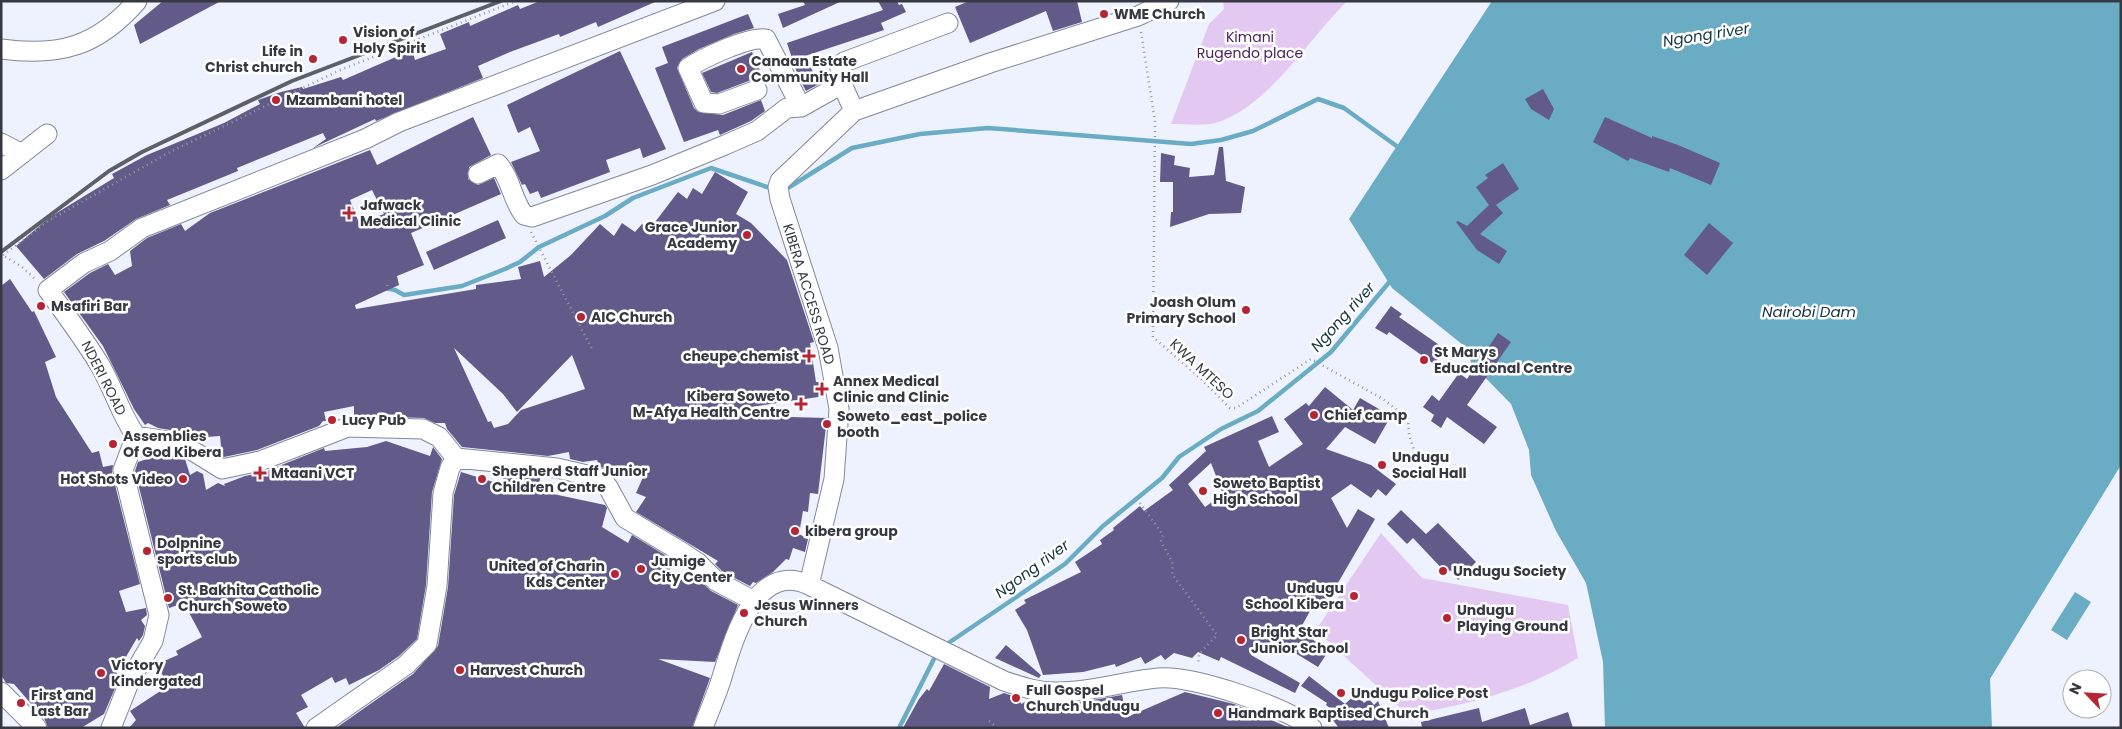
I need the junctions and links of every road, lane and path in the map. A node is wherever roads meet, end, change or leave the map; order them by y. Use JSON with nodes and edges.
{"nodes":[{"id":1,"x":138,"y":1,"type":"edge"},
{"id":2,"x":516,"y":1,"type":"edge"},
{"id":3,"x":714,"y":1,"type":"edge"},
{"id":4,"x":1169,"y":1,"type":"edge"},
{"id":5,"x":1138,"y":16,"type":"junction"},
{"id":6,"x":948,"y":23,"type":"dead end"},
{"id":7,"x":1,"y":49,"type":"edge"},
{"id":8,"x":842,"y":84,"type":"junction"},
{"id":9,"x":757,"y":90,"type":"dead end"},
{"id":10,"x":801,"y":107,"type":"junction"},
{"id":11,"x":854,"y":111,"type":"junction"},
{"id":12,"x":47,"y":134,"type":"dead end"},
{"id":13,"x":1,"y":143,"type":"edge"},
{"id":14,"x":22,"y":154,"type":"junction"},
{"id":15,"x":1,"y":170,"type":"edge"},
{"id":16,"x":478,"y":174,"type":"dead end"},
{"id":17,"x":535,"y":240,"type":"dead end"},
{"id":18,"x":2,"y":254,"type":"edge"},
{"id":19,"x":386,"y":285,"type":"dead end"},
{"id":20,"x":48,"y":290,"type":"junction"},
{"id":21,"x":389,"y":294,"type":"dead end"},
{"id":22,"x":593,"y":351,"type":"dead end"},
{"id":23,"x":136,"y":436,"type":"junction"},
{"id":24,"x":456,"y":458,"type":"junction"},
{"id":25,"x":1420,"y":467,"type":"dead end"},
{"id":26,"x":1137,"y":499,"type":"dead end"},
{"id":27,"x":809,"y":585,"type":"junction"},
{"id":28,"x":754,"y":601,"type":"junction"},
{"id":29,"x":1199,"y":682,"type":"junction"},
{"id":30,"x":1,"y":692,"type":"edge"},
{"id":31,"x":989,"y":720,"type":"dead end"},
{"id":32,"x":37,"y":728,"type":"edge"},
{"id":33,"x":111,"y":728,"type":"edge"},
{"id":34,"x":316,"y":728,"type":"edge"},
{"id":35,"x":703,"y":728,"type":"edge"},
{"id":36,"x":998,"y":728,"type":"edge"},
{"id":37,"x":1312,"y":728,"type":"edge"}],
"edges":[{"from":1,"to":7,"type":"street"},
{"from":2,"to":18,"type":"path"},
{"from":3,"to":20,"type":"street"},
{"from":4,"to":5,"type":"street","name":"KIBERA ACCESS ROAD"},
{"from":5,"to":11,"type":"street","name":"KIBERA ACCESS ROAD"},
{"from":5,"to":25,"type":"path","name":"KWA MTESO"},
{"from":6,"to":8,"type":"street"},
{"from":8,"to":10,"type":"street"},
{"from":8,"to":11,"type":"street"},
{"from":9,"to":10,"type":"street"},
{"from":10,"to":16,"type":"street"},
{"from":11,"to":27,"type":"street","name":"KIBERA ACCESS ROAD"},
{"from":12,"to":14,"type":"street"},
{"from":13,"to":14,"type":"street"},
{"from":14,"to":15,"type":"street"},
{"from":17,"to":22,"type":"path"},
{"from":18,"to":20,"type":"path"},
{"from":19,"to":21,"type":"path"},
{"from":20,"to":23,"type":"street","name":"NDERI ROAD"},
{"from":23,"to":24,"type":"street"},
{"from":23,"to":33,"type":"street"},
{"from":24,"to":28,"type":"street"},
{"from":24,"to":34,"type":"street"},
{"from":26,"to":29,"type":"path"},
{"from":27,"to":28,"type":"street"},
{"from":27,"to":29,"type":"street"},
{"from":28,"to":35,"type":"street"},
{"from":29,"to":37,"type":"street"},
{"from":30,"to":32,"type":"street"},
{"from":31,"to":36,"type":"path"}]}
